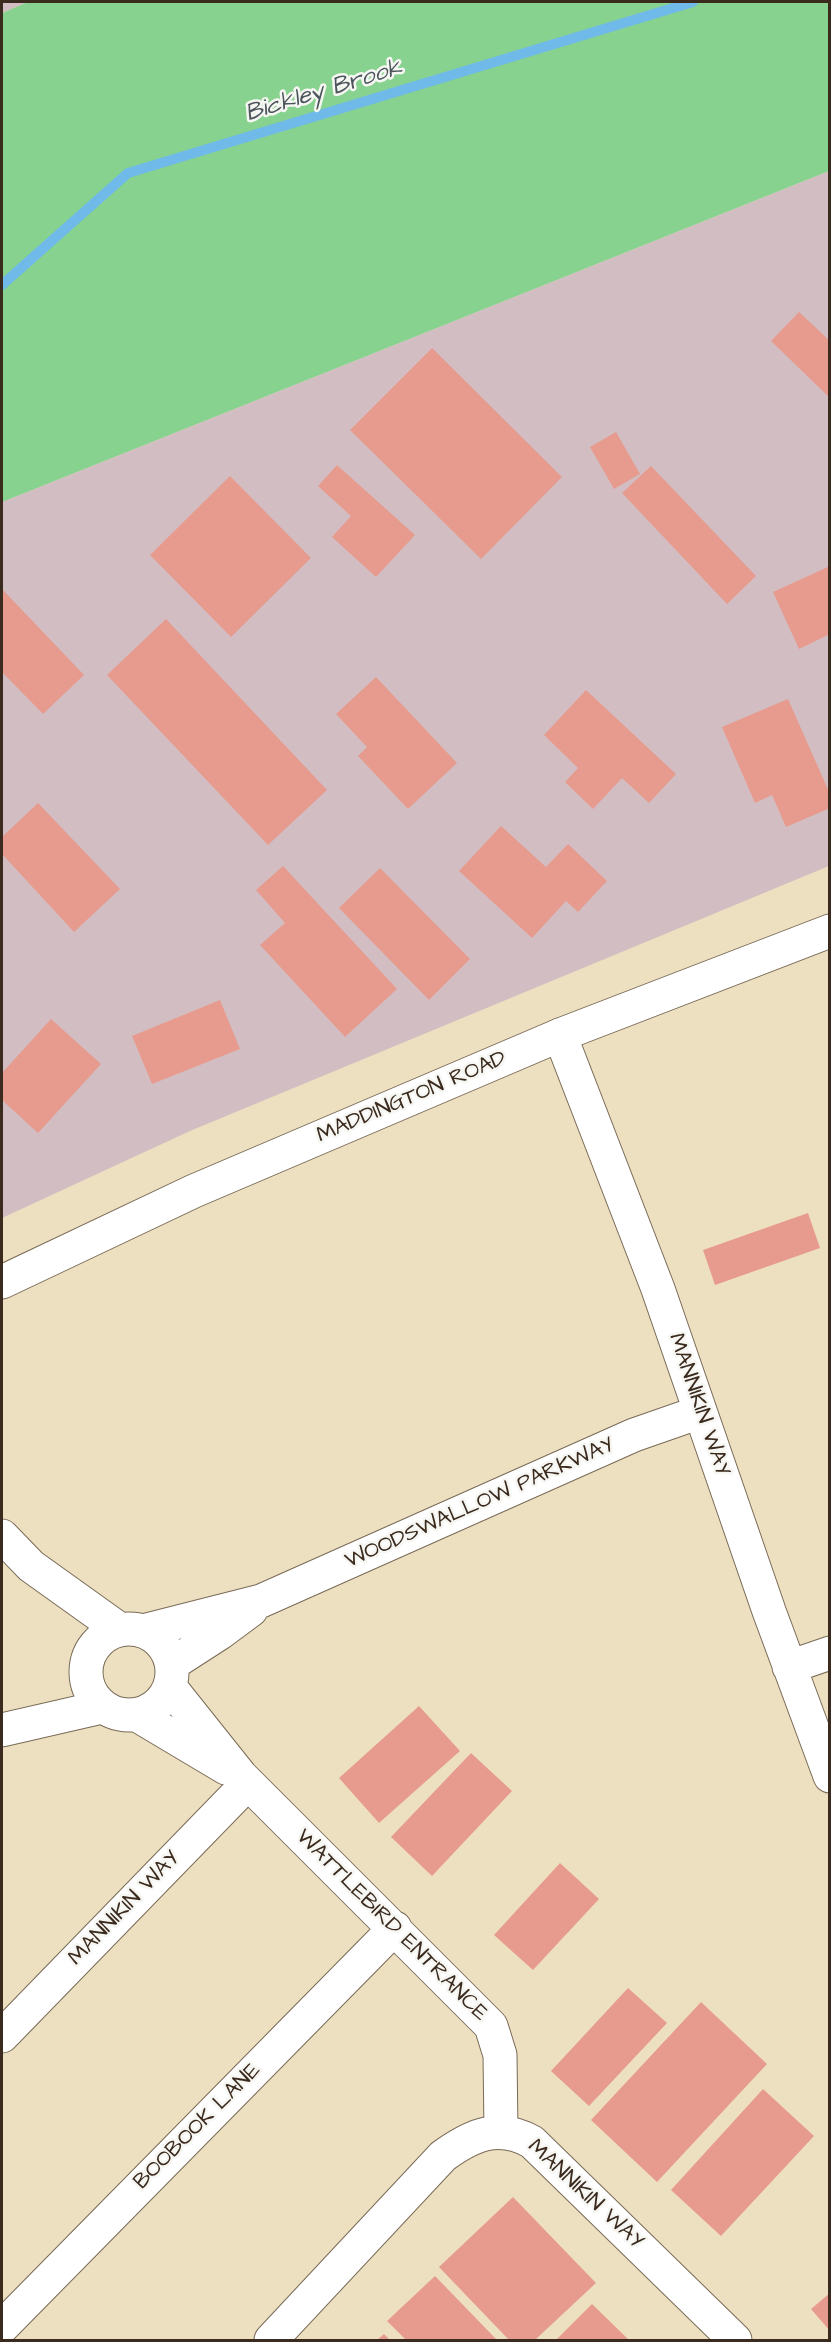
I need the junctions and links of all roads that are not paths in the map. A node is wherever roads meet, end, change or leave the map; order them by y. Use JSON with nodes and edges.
{"nodes":[{"id":1,"x":830,"y":931,"type":"edge"},
{"id":2,"x":560,"y":1035,"type":"junction"},
{"id":3,"x":2,"y":1282,"type":"edge"},
{"id":4,"x":700,"y":1412,"type":"junction"},
{"id":5,"x":2,"y":1536,"type":"edge"},
{"id":6,"x":31,"y":1566,"type":"junction"},
{"id":7,"x":261,"y":1601,"type":"junction"},
{"id":8,"x":131,"y":1630,"type":"junction"},
{"id":9,"x":91,"y":1650,"type":"junction"},
{"id":10,"x":830,"y":1653,"type":"edge"},
{"id":11,"x":789,"y":1667,"type":"junction"},
{"id":12,"x":171,"y":1676,"type":"junction"},
{"id":13,"x":94,"y":1695,"type":"junction"},
{"id":14,"x":137,"y":1715,"type":"junction"},
{"id":15,"x":2,"y":1728,"type":"edge"},
{"id":16,"x":830,"y":1776,"type":"edge"},
{"id":17,"x":244,"y":1780,"type":"junction"},
{"id":18,"x":395,"y":1928,"type":"junction"},
{"id":19,"x":2,"y":2036,"type":"edge"},
{"id":20,"x":501,"y":2132,"type":"junction"},
{"id":21,"x":2,"y":2328,"type":"edge"},
{"id":22,"x":12,"y":2340,"type":"edge"},
{"id":23,"x":271,"y":2340,"type":"edge"},
{"id":24,"x":735,"y":2340,"type":"edge"}],
"edges":[{"from":1,"to":2,"type":"street","name":"MADDINGTON ROAD"},
{"from":2,"to":3,"type":"street","name":"MADDINGTON ROAD"},
{"from":2,"to":4,"type":"street","name":"MANNIKIN WAY"},
{"from":4,"to":7,"type":"street","name":"WOODSWALLOW PARKWAY"},
{"from":4,"to":11,"type":"street","name":"MANNIKIN WAY"},
{"from":5,"to":6,"type":"street"},
{"from":6,"to":8,"type":"street"},
{"from":6,"to":9,"type":"street"},
{"from":7,"to":8,"type":"street","name":"WOODSWALLOW PARKWAY"},
{"from":7,"to":12,"type":"street","name":"WOODSWALLOW PARKWAY"},
{"from":8,"to":9,"type":"street"},
{"from":8,"to":12,"type":"street"},
{"from":9,"to":13,"type":"street"},
{"from":10,"to":11,"type":"street"},
{"from":11,"to":16,"type":"street","name":"MANNIKIN WAY"},
{"from":12,"to":14,"type":"street"},
{"from":12,"to":17,"type":"street","name":"WATTLEBIRD ENTRANCE"},
{"from":13,"to":14,"type":"street"},
{"from":13,"to":15,"type":"street"},
{"from":14,"to":17,"type":"street","name":"WATTLEBIRD ENTRANCE"},
{"from":17,"to":18,"type":"street","name":"WATTLEBIRD ENTRANCE"},
{"from":17,"to":19,"type":"street","name":"MANNIKIN WAY"},
{"from":18,"to":20,"type":"street","name":"WATTLEBIRD ENTRANCE"},
{"from":18,"to":21,"type":"street","name":"BOOBOOK LANE"},
{"from":20,"to":23,"type":"street","name":"MANNIKIN WAY"},
{"from":20,"to":24,"type":"street","name":"MANNIKIN WAY"},
{"from":21,"to":22,"type":"street"}]}
